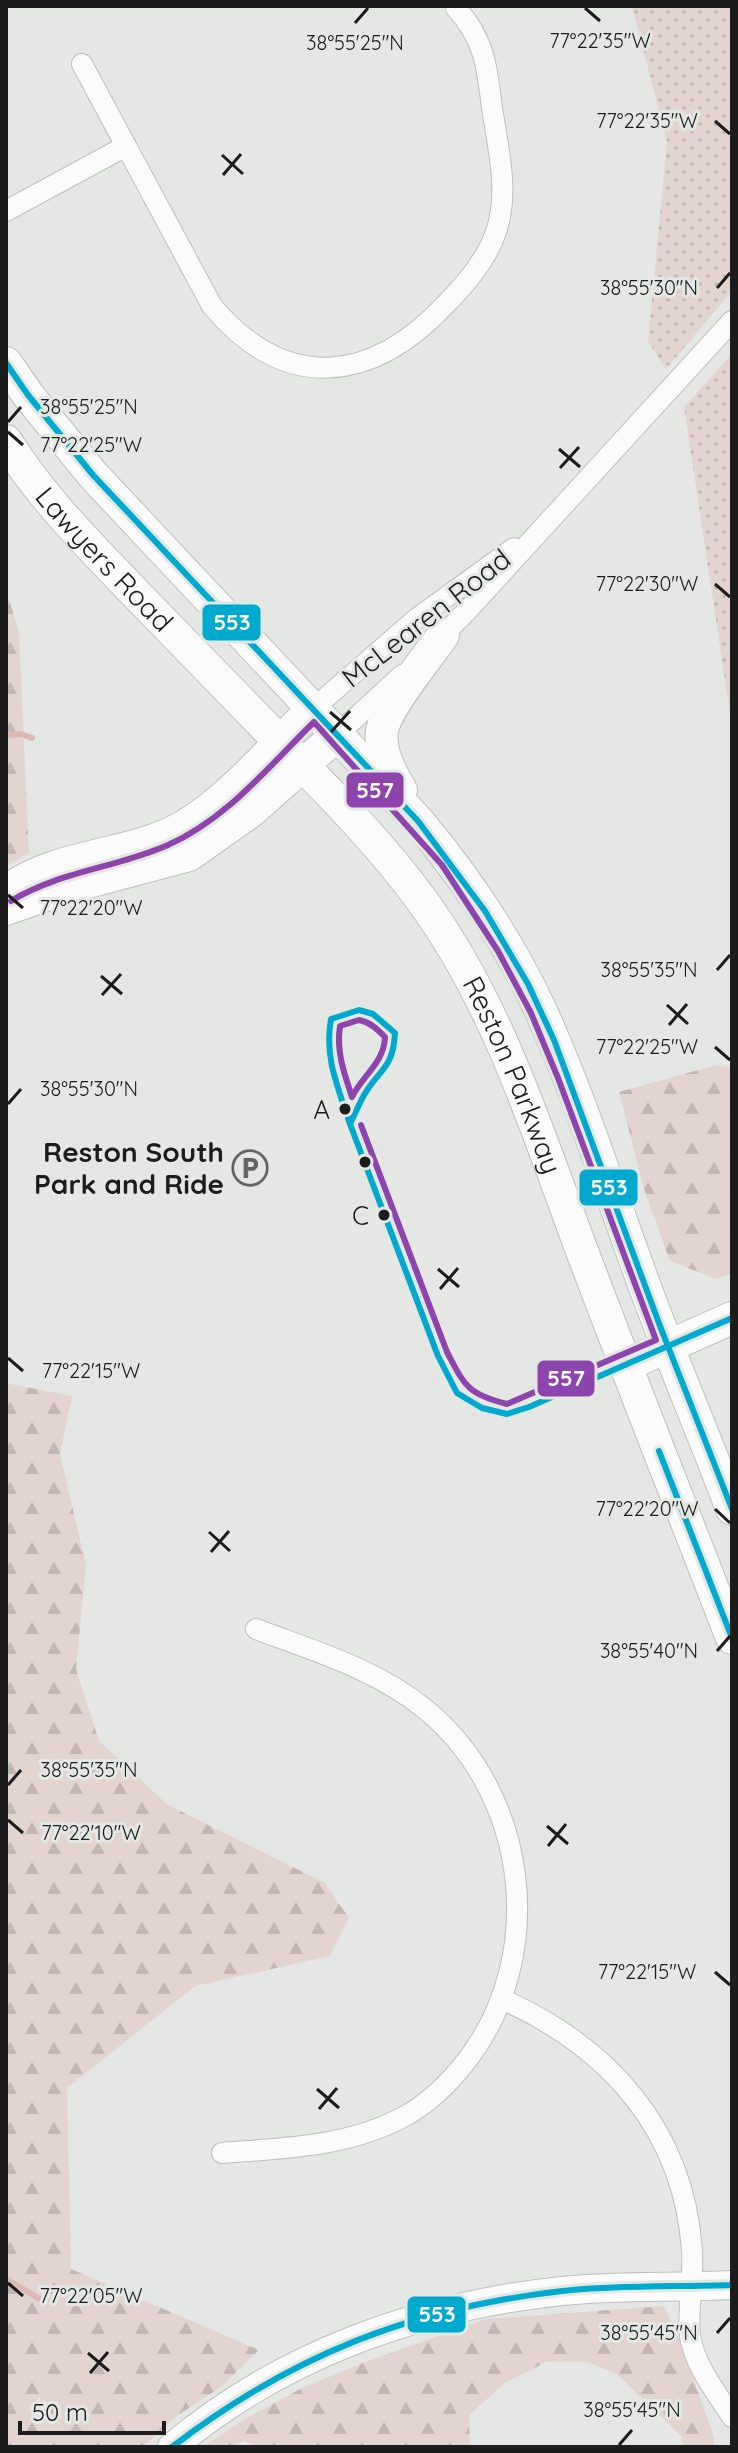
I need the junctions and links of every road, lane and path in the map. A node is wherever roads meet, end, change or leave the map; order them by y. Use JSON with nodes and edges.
{"nodes":[{"id":1,"x":456,"y":8,"type":"edge"},
{"id":2,"x":82,"y":64,"type":"dead end"},
{"id":3,"x":126,"y":146,"type":"junction"},
{"id":4,"x":6,"y":211,"type":"edge"},
{"id":5,"x":732,"y":321,"type":"edge"},
{"id":6,"x":6,"y":363,"type":"edge"},
{"id":7,"x":6,"y":441,"type":"edge"},
{"id":8,"x":540,"y":530,"type":"junction"},
{"id":9,"x":443,"y":635,"type":"junction"},
{"id":10,"x":314,"y":708,"type":"junction"},
{"id":11,"x":338,"y":734,"type":"junction"},
{"id":12,"x":279,"y":741,"type":"junction"},
{"id":13,"x":303,"y":765,"type":"junction"},
{"id":14,"x":418,"y":821,"type":"junction"},
{"id":15,"x":6,"y":892,"type":"edge"},
{"id":16,"x":6,"y":909,"type":"edge"},
{"id":17,"x":732,"y":1318,"type":"edge"},
{"id":18,"x":669,"y":1345,"type":"junction"},
{"id":19,"x":626,"y":1365,"type":"junction"},
{"id":20,"x":732,"y":1509,"type":"edge"},
{"id":21,"x":256,"y":1629,"type":"dead end"},
{"id":22,"x":732,"y":1638,"type":"edge"},
{"id":23,"x":502,"y":1999,"type":"junction"},
{"id":24,"x":222,"y":2153,"type":"dead end"},
{"id":25,"x":732,"y":2285,"type":"edge"},
{"id":26,"x":693,"y":2287,"type":"junction"},
{"id":27,"x":732,"y":2417,"type":"edge"},
{"id":28,"x":172,"y":2447,"type":"edge"}],
"edges":[{"from":1,"to":3,"type":"street"},
{"from":2,"to":3,"type":"street"},
{"from":3,"to":4,"type":"street"},
{"from":5,"to":8,"type":"street","name":"McLearen Road"},
{"from":6,"to":10,"type":"main road","name":"Lawyers Road"},
{"from":7,"to":12,"type":"main road","name":"Lawyers Road"},
{"from":8,"to":9,"type":"street","name":"McLearen Road"},
{"from":8,"to":10,"type":"street","name":"McLearen Road"},
{"from":9,"to":11,"type":"street","name":"McLearen Road"},
{"from":9,"to":14,"type":"main road"},
{"from":10,"to":11,"type":"main road","name":"Reston Parkway"},
{"from":10,"to":12,"type":"main road"},
{"from":11,"to":13,"type":"main road"},
{"from":11,"to":14,"type":"main road","name":"Reston Parkway"},
{"from":12,"to":13,"type":"main road","name":"Reston Parkway"},
{"from":12,"to":15,"type":"main road"},
{"from":13,"to":16,"type":"main road"},
{"from":13,"to":19,"type":"main road","name":"Reston Parkway"},
{"from":14,"to":18,"type":"main road","name":"Reston Parkway"},
{"from":17,"to":18,"type":"main road"},
{"from":18,"to":19,"type":"main road"},
{"from":18,"to":20,"type":"main road","name":"Reston Parkway"},
{"from":19,"to":22,"type":"main road","name":"Reston Parkway"},
{"from":21,"to":23,"type":"street"},
{"from":23,"to":24,"type":"street"},
{"from":23,"to":26,"type":"street"},
{"from":25,"to":26,"type":"street"},
{"from":26,"to":27,"type":"street"},
{"from":26,"to":28,"type":"street"}]}
